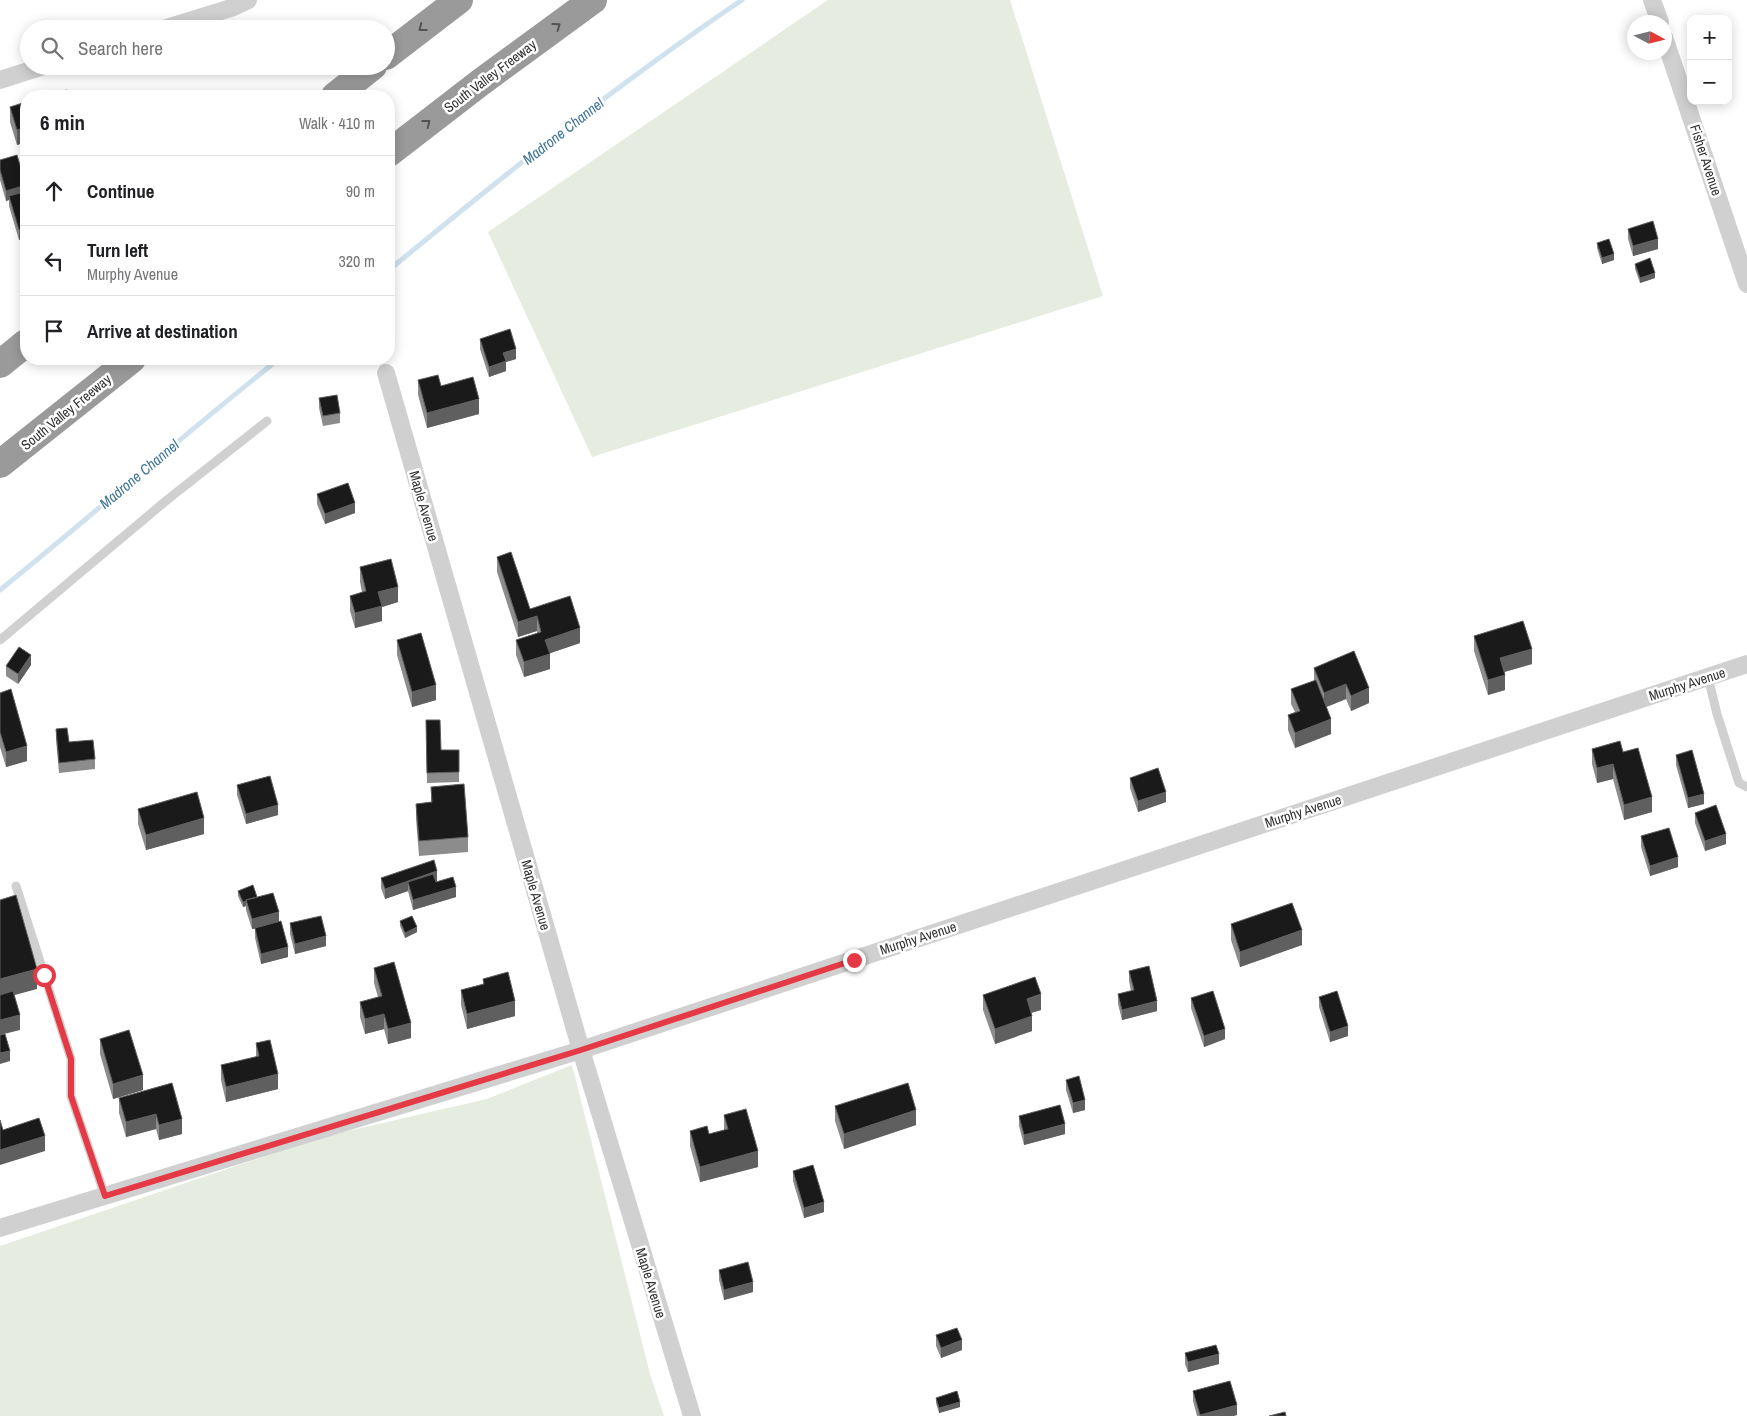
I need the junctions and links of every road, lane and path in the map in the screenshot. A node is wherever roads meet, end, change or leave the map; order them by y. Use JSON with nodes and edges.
{"nodes":[{"id":1,"x":248,"y":0,"type":"edge"},
{"id":2,"x":459,"y":0,"type":"edge"},
{"id":3,"x":593,"y":0,"type":"edge"},
{"id":4,"x":1652,"y":0,"type":"edge"},
{"id":5,"x":1657,"y":15,"type":"edge"},
{"id":6,"x":192,"y":20,"type":"edge"},
{"id":7,"x":395,"y":49,"type":"edge"},
{"id":8,"x":1672,"y":60,"type":"edge"},
{"id":9,"x":20,"y":74,"type":"edge"},
{"id":10,"x":362,"y":75,"type":"edge"},
{"id":11,"x":0,"y":80,"type":"edge"},
{"id":12,"x":343,"y":90,"type":"edge"},
{"id":13,"x":395,"y":148,"type":"edge"},
{"id":14,"x":1747,"y":284,"type":"edge"},
{"id":15,"x":20,"y":348,"type":"edge"},
{"id":16,"x":0,"y":364,"type":"edge"},
{"id":17,"x":124,"y":365,"type":"edge"},
{"id":18,"x":386,"y":373,"type":"dead end"},
{"id":19,"x":267,"y":421,"type":"dead end"},
{"id":20,"x":0,"y":464,"type":"edge"},
{"id":21,"x":0,"y":640,"type":"edge"},
{"id":22,"x":1747,"y":664,"type":"edge"},
{"id":23,"x":1708,"y":677,"type":"junction"},
{"id":24,"x":1747,"y":787,"type":"edge"},
{"id":25,"x":16,"y":886,"type":"dead end"},
{"id":26,"x":581,"y":1050,"type":"junction"},
{"id":27,"x":105,"y":1196,"type":"junction"},
{"id":28,"x":0,"y":1228,"type":"edge"},
{"id":29,"x":692,"y":1416,"type":"edge"}],
"edges":[{"from":1,"to":6,"type":"street"},
{"from":2,"to":7,"type":"highway","one_way":true},
{"from":13,"to":3,"type":"highway","name":"South Valley Freeway","one_way":true},
{"from":4,"to":5,"type":"street"},
{"from":8,"to":14,"type":"street","name":"Fisher Avenue"},
{"from":9,"to":11,"type":"street"},
{"from":10,"to":12,"type":"highway"},
{"from":15,"to":16,"type":"highway"},
{"from":17,"to":20,"type":"highway","name":"South Valley Freeway"},
{"from":18,"to":26,"type":"street","name":"Maple Avenue"},
{"from":19,"to":21,"type":"lane"},
{"from":22,"to":23,"type":"street","name":"Murphy Avenue"},
{"from":23,"to":24,"type":"lane"},
{"from":23,"to":26,"type":"street","name":"Murphy Avenue"},
{"from":25,"to":27,"type":"lane"},
{"from":26,"to":27,"type":"street","name":"Murphy Avenue"},
{"from":26,"to":29,"type":"street","name":"Maple Avenue"},
{"from":27,"to":28,"type":"street","name":"Murphy Avenue"}]}
